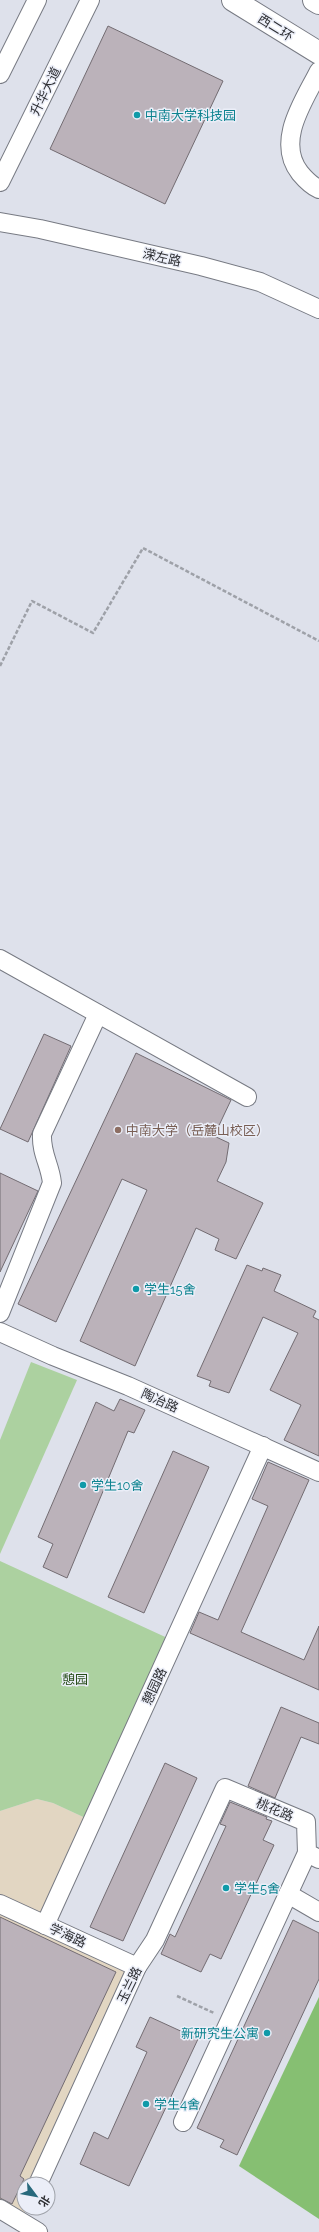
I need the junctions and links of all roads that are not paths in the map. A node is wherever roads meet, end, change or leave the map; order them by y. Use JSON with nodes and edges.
{"nodes":[{"id":1,"x":37,"y":0,"type":"edge"},
{"id":2,"x":90,"y":0,"type":"edge"},
{"id":3,"x":232,"y":0,"type":"edge"},
{"id":4,"x":314,"y":0,"type":"edge"},
{"id":5,"x":319,"y":3,"type":"edge"},
{"id":6,"x":319,"y":53,"type":"edge"},
{"id":7,"x":319,"y":71,"type":"edge"},
{"id":8,"x":0,"y":74,"type":"edge"},
{"id":9,"x":0,"y":182,"type":"edge"},
{"id":10,"x":319,"y":189,"type":"edge"},
{"id":11,"x":0,"y":222,"type":"edge"},
{"id":12,"x":319,"y":309,"type":"edge"},
{"id":13,"x":0,"y":959,"type":"edge"},
{"id":14,"x":98,"y":1014,"type":"junction"},
{"id":15,"x":247,"y":1096,"type":"dead end"},
{"id":16,"x":0,"y":1313,"type":"edge"},
{"id":17,"x":0,"y":1332,"type":"edge"},
{"id":18,"x":263,"y":1446,"type":"junction"},
{"id":19,"x":319,"y":1472,"type":"edge"},
{"id":20,"x":225,"y":1788,"type":"joint"},
{"id":21,"x":313,"y":1856,"type":"edge"},
{"id":22,"x":288,"y":1894,"type":"junction"},
{"id":23,"x":0,"y":1904,"type":"edge"},
{"id":24,"x":319,"y":1912,"type":"edge"},
{"id":25,"x":45,"y":1925,"type":"junction"},
{"id":26,"x":137,"y":1967,"type":"junction"},
{"id":27,"x":183,"y":2122,"type":"dead end"},
{"id":28,"x":42,"y":2176,"type":"edge"},
{"id":29,"x":0,"y":2209,"type":"edge"},
{"id":30,"x":16,"y":2213,"type":"edge"},
{"id":31,"x":25,"y":2216,"type":"edge"},
{"id":32,"x":38,"y":2232,"type":"edge"}],
"edges":[{"from":1,"to":8,"type":"street"},
{"from":2,"to":9,"type":"street","name":"升华大道"},
{"from":3,"to":6,"type":"main road","name":"西二环"},
{"from":4,"to":5,"type":"main road"},
{"from":7,"to":10,"type":"street"},
{"from":11,"to":12,"type":"street","name":"溁左路"},
{"from":13,"to":14,"type":"street"},
{"from":14,"to":15,"type":"street"},
{"from":14,"to":16,"type":"street"},
{"from":17,"to":18,"type":"street","name":"陶冶路"},
{"from":18,"to":19,"type":"street","name":"陶冶路"},
{"from":18,"to":25,"type":"street","name":"憩园路"},
{"from":20,"to":21,"type":"street","name":"桃花路"},
{"from":20,"to":26,"type":"street","name":"玉兰路"},
{"from":21,"to":22,"type":"street"},
{"from":22,"to":24,"type":"street"},
{"from":22,"to":27,"type":"street"},
{"from":23,"to":25,"type":"street","name":"学海路"},
{"from":25,"to":26,"type":"street","name":"学海路"},
{"from":26,"to":28,"type":"street","name":"玉兰路"},
{"from":29,"to":30,"type":"street"},
{"from":31,"to":32,"type":"street"}]}
